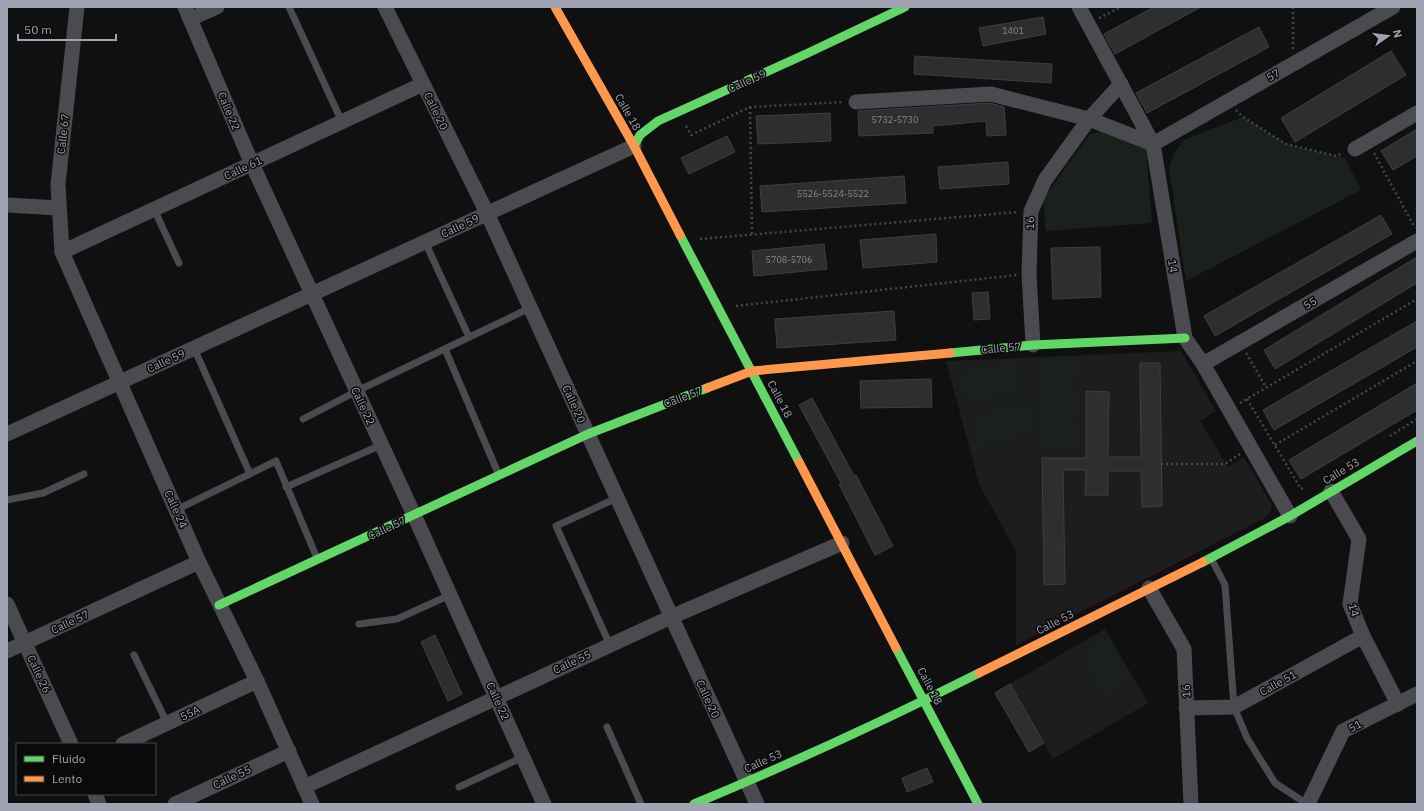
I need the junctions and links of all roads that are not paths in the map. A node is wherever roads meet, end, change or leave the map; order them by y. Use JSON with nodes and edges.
{"nodes":[{"id":1,"x":77,"y":7,"type":"edge"},
{"id":2,"x":217,"y":7,"type":"edge"},
{"id":3,"x":290,"y":7,"type":"edge"},
{"id":4,"x":385,"y":7,"type":"edge"},
{"id":5,"x":555,"y":7,"type":"edge"},
{"id":6,"x":905,"y":7,"type":"edge"},
{"id":7,"x":1078,"y":7,"type":"edge"},
{"id":8,"x":1393,"y":7,"type":"edge"},
{"id":9,"x":187,"y":13,"type":"edge"},
{"id":10,"x":423,"y":84,"type":"junction"},
{"id":11,"x":1121,"y":84,"type":"junction"},
{"id":12,"x":856,"y":102,"type":"road end"},
{"id":13,"x":1417,"y":113,"type":"edge"},
{"id":14,"x":1089,"y":119,"type":"junction"},
{"id":15,"x":342,"y":122,"type":"junction"},
{"id":16,"x":1153,"y":144,"type":"junction"},
{"id":17,"x":1361,"y":145,"type":"road end"},
{"id":18,"x":634,"y":146,"type":"junction"},
{"id":19,"x":252,"y":164,"type":"junction"},
{"id":20,"x":7,"y":205,"type":"edge"},
{"id":21,"x":59,"y":208,"type":"junction"},
{"id":22,"x":154,"y":209,"type":"junction"},
{"id":23,"x":487,"y":213,"type":"junction"},
{"id":24,"x":1417,"y":241,"type":"edge"},
{"id":25,"x":425,"y":242,"type":"junction"},
{"id":26,"x":62,"y":252,"type":"junction"},
{"id":27,"x":179,"y":263,"type":"dead end"},
{"id":28,"x":312,"y":294,"type":"junction"},
{"id":29,"x":530,"y":308,"type":"junction"},
{"id":30,"x":469,"y":337,"type":"junction"},
{"id":31,"x":1185,"y":338,"type":"junction"},
{"id":32,"x":1033,"y":345,"type":"junction"},
{"id":33,"x":194,"y":348,"type":"junction"},
{"id":34,"x":445,"y":349,"type":"junction"},
{"id":35,"x":1203,"y":364,"type":"junction"},
{"id":36,"x":752,"y":371,"type":"junction"},
{"id":37,"x":120,"y":382,"type":"junction"},
{"id":38,"x":357,"y":391,"type":"junction"},
{"id":39,"x":304,"y":419,"type":"dead end"},
{"id":40,"x":7,"y":434,"type":"edge"},
{"id":41,"x":588,"y":434,"type":"junction"},
{"id":42,"x":1417,"y":441,"type":"edge"},
{"id":43,"x":381,"y":445,"type":"junction"},
{"id":44,"x":84,"y":474,"type":"dead end"},
{"id":45,"x":250,"y":474,"type":"junction"},
{"id":46,"x":499,"y":476,"type":"junction"},
{"id":47,"x":286,"y":487,"type":"junction"},
{"id":48,"x":1331,"y":491,"type":"junction"},
{"id":49,"x":617,"y":498,"type":"junction"},
{"id":50,"x":7,"y":500,"type":"edge"},
{"id":51,"x":176,"y":510,"type":"junction"},
{"id":52,"x":414,"y":515,"type":"junction"},
{"id":53,"x":1290,"y":516,"type":"junction"},
{"id":54,"x":842,"y":543,"type":"junction"},
{"id":55,"x":1211,"y":558,"type":"junction"},
{"id":56,"x":318,"y":560,"type":"junction"},
{"id":57,"x":199,"y":562,"type":"junction"},
{"id":58,"x":1149,"y":588,"type":"junction"},
{"id":59,"x":450,"y":595,"type":"junction"},
{"id":60,"x":7,"y":604,"type":"edge"},
{"id":61,"x":219,"y":604,"type":"junction"},
{"id":62,"x":671,"y":617,"type":"junction"},
{"id":63,"x":360,"y":624,"type":"dead end"},
{"id":64,"x":1363,"y":636,"type":"junction"},
{"id":65,"x":25,"y":644,"type":"junction"},
{"id":66,"x":610,"y":645,"type":"junction"},
{"id":67,"x":7,"y":651,"type":"edge"},
{"id":68,"x":134,"y":655,"type":"dead end"},
{"id":69,"x":257,"y":681,"type":"junction"},
{"id":70,"x":1417,"y":694,"type":"edge"},
{"id":71,"x":496,"y":697,"type":"junction"},
{"id":72,"x":924,"y":701,"type":"junction"},
{"id":73,"x":1398,"y":704,"type":"junction"},
{"id":74,"x":1234,"y":707,"type":"junction"},
{"id":75,"x":1186,"y":708,"type":"junction"},
{"id":76,"x":167,"y":723,"type":"junction"},
{"id":77,"x":607,"y":727,"type":"dead end"},
{"id":78,"x":72,"y":743,"type":"edge"},
{"id":79,"x":124,"y":743,"type":"edge"},
{"id":80,"x":288,"y":751,"type":"junction"},
{"id":81,"x":523,"y":756,"type":"junction"},
{"id":82,"x":746,"y":782,"type":"junction"},
{"id":83,"x":304,"y":787,"type":"junction"},
{"id":84,"x":459,"y":787,"type":"dead end"},
{"id":85,"x":175,"y":804,"type":"edge"},
{"id":86,"x":312,"y":804,"type":"edge"},
{"id":87,"x":544,"y":804,"type":"edge"},
{"id":88,"x":641,"y":804,"type":"edge"},
{"id":89,"x":694,"y":804,"type":"edge"},
{"id":90,"x":757,"y":804,"type":"edge"},
{"id":91,"x":978,"y":804,"type":"edge"},
{"id":92,"x":1191,"y":804,"type":"edge"},
{"id":93,"x":1307,"y":804,"type":"edge"}],
"edges":[{"from":1,"to":21,"type":"street","name":"Calle 67"},
{"from":2,"to":9,"type":"street"},
{"from":3,"to":15,"type":"lane"},
{"from":4,"to":10,"type":"street","name":"Calle 20"},
{"from":5,"to":18,"type":"street","name":"Calle 18"},
{"from":6,"to":18,"type":"street","name":"Calle 59"},
{"from":7,"to":11,"type":"street","name":"14"},
{"from":8,"to":16,"type":"street","name":"57"},
{"from":9,"to":19,"type":"street","name":"Calle 22"},
{"from":10,"to":15,"type":"street","name":"Calle 61"},
{"from":10,"to":23,"type":"street","name":"Calle 20"},
{"from":11,"to":14,"type":"street","name":"16"},
{"from":11,"to":16,"type":"street","name":"14"},
{"from":12,"to":14,"type":"street"},
{"from":13,"to":17,"type":"street"},
{"from":14,"to":16,"type":"street"},
{"from":14,"to":32,"type":"street","name":"16"},
{"from":15,"to":19,"type":"street","name":"Calle 61"},
{"from":16,"to":31,"type":"street","name":"14"},
{"from":18,"to":23,"type":"street","name":"Calle 59"},
{"from":18,"to":36,"type":"street","name":"Calle 18"},
{"from":19,"to":22,"type":"street","name":"Calle 61"},
{"from":19,"to":28,"type":"street","name":"Calle 22"},
{"from":20,"to":21,"type":"street"},
{"from":21,"to":26,"type":"street","name":"Calle 24"},
{"from":22,"to":26,"type":"street","name":"Calle 61"},
{"from":22,"to":27,"type":"lane"},
{"from":23,"to":25,"type":"street","name":"Calle 59"},
{"from":23,"to":29,"type":"street","name":"Calle 20"},
{"from":24,"to":35,"type":"street","name":"55"},
{"from":25,"to":28,"type":"street","name":"Calle 59"},
{"from":25,"to":30,"type":"lane"},
{"from":26,"to":37,"type":"street","name":"Calle 24"},
{"from":28,"to":33,"type":"street","name":"Calle 59"},
{"from":28,"to":38,"type":"street","name":"Calle 22"},
{"from":29,"to":30,"type":"lane"},
{"from":29,"to":41,"type":"street","name":"Calle 20"},
{"from":30,"to":34,"type":"lane"},
{"from":31,"to":32,"type":"street","name":"Calle 57"},
{"from":31,"to":35,"type":"street","name":"14"},
{"from":32,"to":36,"type":"street","name":"Calle 57"},
{"from":33,"to":37,"type":"street","name":"Calle 59"},
{"from":33,"to":45,"type":"lane"},
{"from":34,"to":38,"type":"lane"},
{"from":34,"to":46,"type":"lane"},
{"from":35,"to":53,"type":"street","name":"14"},
{"from":36,"to":41,"type":"street","name":"Calle 57"},
{"from":36,"to":54,"type":"street","name":"Calle 18"},
{"from":37,"to":40,"type":"street","name":"Calle 59"},
{"from":37,"to":51,"type":"street","name":"Calle 24"},
{"from":38,"to":39,"type":"lane"},
{"from":38,"to":43,"type":"street","name":"Calle 22"},
{"from":41,"to":46,"type":"street","name":"Calle 57"},
{"from":41,"to":49,"type":"street","name":"Calle 20"},
{"from":42,"to":48,"type":"street","name":"Calle 53"},
{"from":43,"to":47,"type":"lane"},
{"from":43,"to":52,"type":"street","name":"Calle 22"},
{"from":44,"to":50,"type":"lane"},
{"from":45,"to":47,"type":"lane"},
{"from":45,"to":51,"type":"lane"},
{"from":46,"to":52,"type":"street","name":"Calle 57"},
{"from":47,"to":56,"type":"lane"},
{"from":48,"to":53,"type":"street","name":"Calle 53"},
{"from":48,"to":64,"type":"street","name":"14"},
{"from":49,"to":62,"type":"street","name":"Calle 20"},
{"from":49,"to":66,"type":"lane"},
{"from":51,"to":57,"type":"street","name":"Calle 24"},
{"from":52,"to":56,"type":"street","name":"Calle 57"},
{"from":52,"to":59,"type":"street","name":"Calle 22"},
{"from":53,"to":55,"type":"street","name":"Calle 53"},
{"from":54,"to":62,"type":"street","name":"Calle 55"},
{"from":54,"to":72,"type":"street","name":"Calle 18"},
{"from":55,"to":58,"type":"street","name":"Calle 53"},
{"from":55,"to":74,"type":"lane"},
{"from":56,"to":61,"type":"street","name":"Calle 57"},
{"from":57,"to":61,"type":"street","name":"Calle 24"},
{"from":57,"to":65,"type":"street","name":"Calle 57"},
{"from":58,"to":72,"type":"street","name":"Calle 53"},
{"from":58,"to":75,"type":"street","name":"16"},
{"from":59,"to":63,"type":"lane"},
{"from":59,"to":71,"type":"street","name":"Calle 22"},
{"from":60,"to":65,"type":"street","name":"Calle 26"},
{"from":61,"to":69,"type":"street","name":"Calle 24"},
{"from":62,"to":66,"type":"street","name":"Calle 55"},
{"from":62,"to":82,"type":"street","name":"Calle 20"},
{"from":64,"to":73,"type":"street","name":"14"},
{"from":64,"to":74,"type":"street","name":"Calle 51"},
{"from":65,"to":67,"type":"street","name":"Calle 57"},
{"from":65,"to":78,"type":"street","name":"Calle 26"},
{"from":66,"to":71,"type":"street","name":"Calle 55"},
{"from":68,"to":76,"type":"lane"},
{"from":69,"to":76,"type":"street","name":"55A"},
{"from":69,"to":80,"type":"street","name":"Calle 24"},
{"from":70,"to":73,"type":"street","name":"51"},
{"from":71,"to":81,"type":"street","name":"Calle 22"},
{"from":71,"to":83,"type":"street","name":"Calle 55"},
{"from":72,"to":82,"type":"street","name":"Calle 53"},
{"from":72,"to":91,"type":"street","name":"Calle 18"},
{"from":73,"to":93,"type":"street","name":"51"},
{"from":74,"to":75,"type":"street","name":"Calle 51"},
{"from":74,"to":93,"type":"lane"},
{"from":75,"to":92,"type":"street","name":"16"},
{"from":76,"to":79,"type":"street","name":"55A"},
{"from":77,"to":88,"type":"lane"},
{"from":80,"to":83,"type":"street","name":"Calle 24"},
{"from":80,"to":85,"type":"street","name":"Calle 55"},
{"from":81,"to":84,"type":"lane"},
{"from":81,"to":87,"type":"street","name":"Calle 22"},
{"from":82,"to":89,"type":"street","name":"Calle 53"},
{"from":82,"to":90,"type":"street","name":"Calle 20"},
{"from":83,"to":86,"type":"street","name":"Calle 24"}]}
